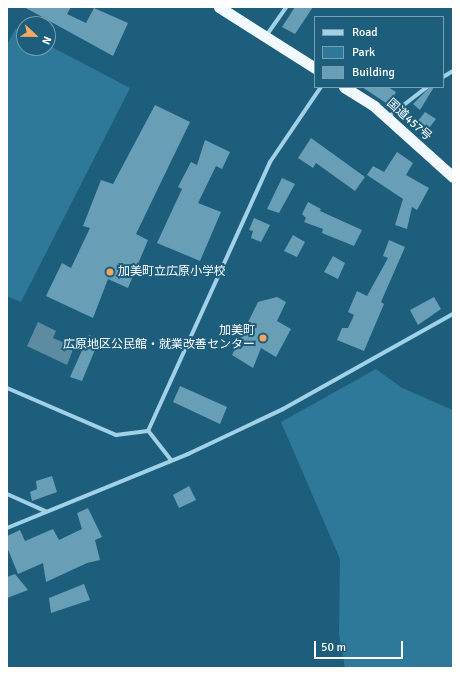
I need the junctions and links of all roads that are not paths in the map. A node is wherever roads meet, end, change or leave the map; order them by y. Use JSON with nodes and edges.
{"nodes":[{"id":1,"x":219,"y":7,"type":"edge"},
{"id":2,"x":286,"y":7,"type":"edge"},
{"id":3,"x":266,"y":36,"type":"junction"},
{"id":4,"x":314,"y":67,"type":"edge"},
{"id":5,"x":453,"y":71,"type":"edge"},
{"id":6,"x":444,"y":76,"type":"edge"},
{"id":7,"x":321,"y":88,"type":"edge"},
{"id":8,"x":345,"y":88,"type":"edge"},
{"id":9,"x":426,"y":88,"type":"edge"},
{"id":10,"x":388,"y":117,"type":"junction"},
{"id":11,"x":453,"y":177,"type":"edge"},
{"id":12,"x":453,"y":314,"type":"edge"},
{"id":13,"x":7,"y":388,"type":"edge"},
{"id":14,"x":148,"y":431,"type":"junction"},
{"id":15,"x":171,"y":460,"type":"junction"},
{"id":16,"x":7,"y":494,"type":"edge"},
{"id":17,"x":45,"y":511,"type":"junction"},
{"id":18,"x":7,"y":528,"type":"edge"}],
"edges":[{"from":1,"to":3,"type":"highway"},
{"from":2,"to":3,"type":"street"},
{"from":3,"to":4,"type":"highway"},
{"from":5,"to":6,"type":"street"},
{"from":7,"to":14,"type":"street"},
{"from":8,"to":10,"type":"highway","name":"国道457号"},
{"from":9,"to":10,"type":"street"},
{"from":10,"to":11,"type":"highway","name":"国道457号"},
{"from":12,"to":15,"type":"street"},
{"from":13,"to":14,"type":"street"},
{"from":14,"to":15,"type":"street"},
{"from":15,"to":17,"type":"street"},
{"from":16,"to":17,"type":"street"},
{"from":17,"to":18,"type":"street"}]}
